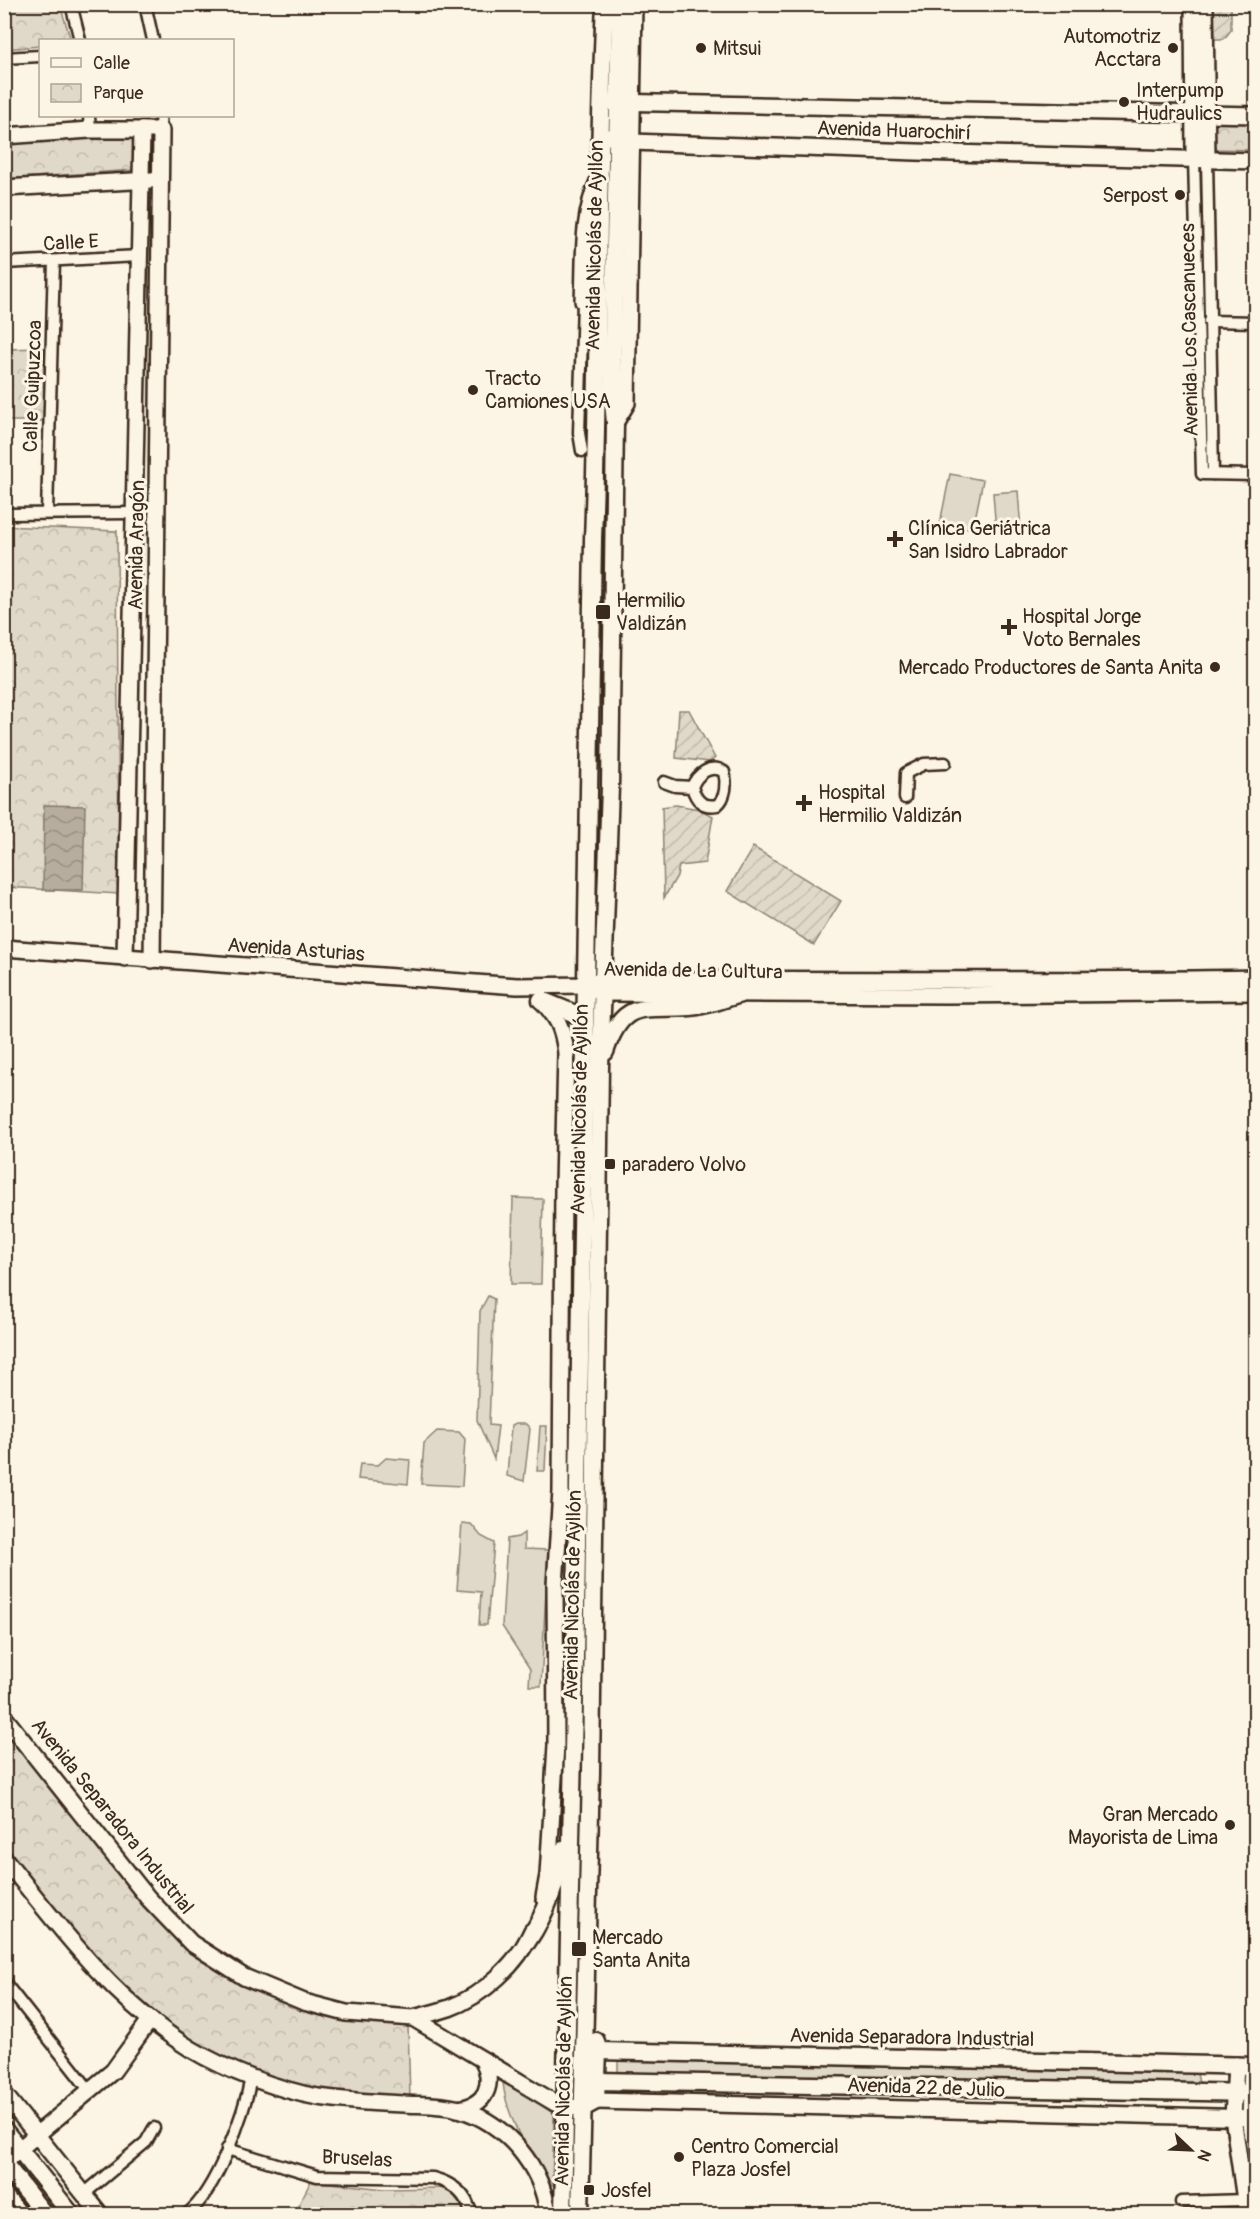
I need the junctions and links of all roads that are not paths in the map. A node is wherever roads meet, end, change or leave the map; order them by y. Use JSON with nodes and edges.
{"nodes":[{"id":1,"x":71,"y":4,"type":"edge"},
{"id":2,"x":145,"y":4,"type":"edge"},
{"id":3,"x":605,"y":4,"type":"edge"},
{"id":4,"x":620,"y":4,"type":"edge"},
{"id":5,"x":634,"y":4,"type":"edge"},
{"id":6,"x":1193,"y":4,"type":"edge"},
{"id":7,"x":1205,"y":4,"type":"edge"},
{"id":8,"x":80,"y":39,"type":"edge"},
{"id":9,"x":153,"y":39,"type":"edge"},
{"id":10,"x":39,"y":56,"type":"edge"},
{"id":11,"x":4,"y":58,"type":"edge"},
{"id":12,"x":617,"y":102,"type":"junction"},
{"id":13,"x":1195,"y":114,"type":"junction"},
{"id":14,"x":1256,"y":116,"type":"edge"},
{"id":15,"x":90,"y":123,"type":"edge"},
{"id":16,"x":161,"y":123,"type":"edge"},
{"id":17,"x":142,"y":130,"type":"junction"},
{"id":18,"x":4,"y":136,"type":"edge"},
{"id":19,"x":617,"y":139,"type":"junction"},
{"id":20,"x":1196,"y":158,"type":"junction"},
{"id":21,"x":1256,"y":161,"type":"edge"},
{"id":22,"x":601,"y":176,"type":"junction"},
{"id":23,"x":161,"y":180,"type":"junction"},
{"id":24,"x":141,"y":181,"type":"junction"},
{"id":25,"x":4,"y":188,"type":"edge"},
{"id":26,"x":1196,"y":241,"type":"junction"},
{"id":27,"x":1208,"y":241,"type":"junction"},
{"id":28,"x":139,"y":256,"type":"junction"},
{"id":29,"x":54,"y":261,"type":"junction"},
{"id":30,"x":4,"y":263,"type":"edge"},
{"id":31,"x":614,"y":268,"type":"junction"},
{"id":32,"x":583,"y":301,"type":"joint"},
{"id":33,"x":1209,"y":321,"type":"junction"},
{"id":34,"x":1256,"y":322,"type":"edge"},
{"id":35,"x":1205,"y":382,"type":"junction"},
{"id":36,"x":615,"y":423,"type":"junction"},
{"id":37,"x":589,"y":452,"type":"junction"},
{"id":38,"x":1256,"y":475,"type":"edge"},
{"id":39,"x":47,"y":513,"type":"junction"},
{"id":40,"x":134,"y":513,"type":"junction"},
{"id":41,"x":4,"y":514,"type":"edge"},
{"id":42,"x":945,"y":763,"type":"dead end"},
{"id":43,"x":664,"y":782,"type":"dead end"},
{"id":44,"x":692,"y":787,"type":"dead end"},
{"id":45,"x":905,"y":798,"type":"dead end"},
{"id":46,"x":4,"y":948,"type":"edge"},
{"id":47,"x":125,"y":958,"type":"junction"},
{"id":48,"x":152,"y":960,"type":"junction"},
{"id":49,"x":1256,"y":978,"type":"edge"},
{"id":50,"x":586,"y":985,"type":"junction"},
{"id":51,"x":517,"y":986,"type":"junction"},
{"id":52,"x":602,"y":987,"type":"junction"},
{"id":53,"x":960,"y":988,"type":"junction"},
{"id":54,"x":1256,"y":992,"type":"edge"},
{"id":55,"x":740,"y":994,"type":"junction"},
{"id":56,"x":541,"y":1000,"type":"junction"},
{"id":57,"x":585,"y":1018,"type":"junction"},
{"id":58,"x":600,"y":1067,"type":"junction"},
{"id":59,"x":4,"y":1717,"type":"edge"},
{"id":60,"x":571,"y":1811,"type":"junction"},
{"id":61,"x":4,"y":1858,"type":"edge"},
{"id":62,"x":9,"y":1874,"type":"edge"},
{"id":63,"x":527,"y":1942,"type":"junction"},
{"id":64,"x":4,"y":1982,"type":"edge"},
{"id":65,"x":586,"y":2009,"type":"junction"},
{"id":66,"x":413,"y":2018,"type":"junction"},
{"id":67,"x":150,"y":2019,"type":"junction"},
{"id":68,"x":598,"y":2051,"type":"junction"},
{"id":69,"x":483,"y":2060,"type":"junction"},
{"id":70,"x":1248,"y":2065,"type":"edge"},
{"id":71,"x":251,"y":2078,"type":"junction"},
{"id":72,"x":597,"y":2081,"type":"junction"},
{"id":73,"x":90,"y":2091,"type":"junction"},
{"id":74,"x":1247,"y":2093,"type":"edge"},
{"id":75,"x":4,"y":2094,"type":"edge"},
{"id":76,"x":582,"y":2105,"type":"junction"},
{"id":77,"x":457,"y":2109,"type":"junction"},
{"id":78,"x":1233,"y":2116,"type":"junction"},
{"id":79,"x":1252,"y":2118,"type":"edge"},
{"id":80,"x":154,"y":2128,"type":"dead end"},
{"id":81,"x":4,"y":2130,"type":"edge"},
{"id":82,"x":36,"y":2134,"type":"junction"},
{"id":83,"x":19,"y":2149,"type":"junction"},
{"id":84,"x":227,"y":2149,"type":"junction"},
{"id":85,"x":1256,"y":2158,"type":"edge"},
{"id":86,"x":4,"y":2162,"type":"edge"},
{"id":87,"x":38,"y":2173,"type":"junction"},
{"id":88,"x":22,"y":2187,"type":"junction"},
{"id":89,"x":84,"y":2194,"type":"junction"},
{"id":90,"x":4,"y":2195,"type":"edge"},
{"id":91,"x":1181,"y":2202,"type":"dead end"},
{"id":92,"x":1246,"y":2207,"type":"edge"},
{"id":93,"x":199,"y":2211,"type":"edge"},
{"id":94,"x":20,"y":2214,"type":"edge"},
{"id":95,"x":44,"y":2214,"type":"edge"},
{"id":96,"x":71,"y":2214,"type":"edge"},
{"id":97,"x":100,"y":2214,"type":"edge"},
{"id":98,"x":187,"y":2214,"type":"edge"},
{"id":99,"x":471,"y":2214,"type":"edge"},
{"id":100,"x":548,"y":2214,"type":"edge"},
{"id":101,"x":563,"y":2214,"type":"edge"},
{"id":102,"x":580,"y":2214,"type":"edge"}],
"edges":[{"from":1,"to":8,"type":"street"},
{"from":2,"to":9,"type":"street"},
{"from":3,"to":12,"type":"main road","name":"Avenida Nicolás de Ayllón"},
{"from":4,"to":12,"type":"main road","name":"Avenida Nicolás de Ayllón"},
{"from":5,"to":12,"type":"street","name":"Avenida Nicolás de Ayllón"},
{"from":6,"to":13,"type":"street","name":"Avenida Los Cascanueces"},
{"from":7,"to":13,"type":"street","name":"Avenida Los Cascanueces"},
{"from":10,"to":11,"type":"street"},
{"from":12,"to":13,"type":"street","name":"Avenida Huarochirí"},
{"from":12,"to":19,"type":"main road","name":"Avenida Nicolás de Ayllón"},
{"from":13,"to":14,"type":"street","name":"Avenida Huarochirí"},
{"from":13,"to":20,"type":"street","name":"Avenida Los Cascanueces"},
{"from":15,"to":17,"type":"street"},
{"from":15,"to":18,"type":"street"},
{"from":16,"to":17,"type":"street"},
{"from":16,"to":23,"type":"street","name":"Avenida Aragón"},
{"from":17,"to":24,"type":"street","name":"Avenida Aragón"},
{"from":19,"to":20,"type":"street","name":"Avenida Huarochirí"},
{"from":19,"to":22,"type":"main road","name":"Avenida Nicolás de Ayllón"},
{"from":19,"to":31,"type":"main road","name":"Avenida Nicolás de Ayllón"},
{"from":20,"to":21,"type":"street","name":"Avenida Huarochirí"},
{"from":20,"to":26,"type":"street","name":"Avenida Los Cascanueces"},
{"from":20,"to":27,"type":"street","name":"Avenida Los Cascanueces"},
{"from":22,"to":31,"type":"main road","name":"Avenida Nicolás de Ayllón"},
{"from":22,"to":32,"type":"street","name":"Avenida Nicolás de Ayllón"},
{"from":23,"to":24,"type":"street"},
{"from":23,"to":48,"type":"street","name":"Avenida Aragón"},
{"from":24,"to":25,"type":"street"},
{"from":24,"to":28,"type":"street","name":"Avenida Aragón"},
{"from":26,"to":27,"type":"street"},
{"from":26,"to":35,"type":"street","name":"Avenida Los Cascanueces"},
{"from":27,"to":33,"type":"street","name":"Avenida Los Cascanueces"},
{"from":28,"to":29,"type":"street","name":"Calle E"},
{"from":28,"to":40,"type":"street","name":"Avenida Aragón"},
{"from":29,"to":30,"type":"street","name":"Calle E"},
{"from":29,"to":39,"type":"street","name":"Calle Guipuzcoa"},
{"from":31,"to":36,"type":"main road","name":"Avenida Nicolás de Ayllón"},
{"from":31,"to":36,"type":"street","name":"Avenida Nicolás de Ayllón"},
{"from":31,"to":37,"type":"main road","name":"Avenida Nicolás de Ayllón"},
{"from":32,"to":37,"type":"street","name":"Avenida Nicolás de Ayllón"},
{"from":33,"to":34,"type":"street"},
{"from":33,"to":35,"type":"street","name":"Avenida Los Cascanueces"},
{"from":35,"to":38,"type":"street","name":"Avenida Los Cascanueces"},
{"from":36,"to":52,"type":"main road","name":"Avenida Nicolás de Ayllón"},
{"from":37,"to":50,"type":"main road","name":"Avenida Nicolás de Ayllón"},
{"from":39,"to":40,"type":"street"},
{"from":39,"to":41,"type":"street"},
{"from":40,"to":47,"type":"street","name":"Avenida Aragón"},
{"from":42,"to":45,"type":"street"},
{"from":43,"to":44,"type":"street"},
{"from":46,"to":47,"type":"street","name":"Avenida Asturias"},
{"from":47,"to":48,"type":"street","name":"Avenida Asturias"},
{"from":48,"to":51,"type":"street","name":"Avenida Asturias"},
{"from":49,"to":53,"type":"street","name":"Avenida de La Cultura"},
{"from":50,"to":51,"type":"street","name":"Avenida Asturias"},
{"from":50,"to":52,"type":"street","name":"Avenida de La Cultura"},
{"from":50,"to":57,"type":"main road","name":"Avenida Nicolás de Ayllón"},
{"from":51,"to":56,"type":"street"},
{"from":52,"to":53,"type":"street","name":"Avenida de La Cultura"},
{"from":52,"to":55,"type":"street","name":"Avenida de La Cultura"},
{"from":52,"to":58,"type":"main road","name":"Avenida Nicolás de Ayllón"},
{"from":53,"to":54,"type":"street","name":"Avenida de La Cultura"},
{"from":53,"to":55,"type":"street","name":"Avenida de La Cultura"},
{"from":55,"to":58,"type":"main road"},
{"from":56,"to":57,"type":"main road"},
{"from":56,"to":63,"type":"street","name":"Avenida Nicolás de Ayllón"},
{"from":57,"to":60,"type":"main road","name":"Avenida Nicolás de Ayllón"},
{"from":58,"to":65,"type":"main road","name":"Avenida Nicolás de Ayllón"},
{"from":59,"to":66,"type":"street","name":"Avenida Separadora Industrial"},
{"from":60,"to":63,"type":"main road"},
{"from":60,"to":76,"type":"main road","name":"Avenida Nicolás de Ayllón"},
{"from":61,"to":62,"type":"street"},
{"from":62,"to":67,"type":"street"},
{"from":63,"to":66,"type":"street","name":"Avenida Nicolás de Ayllón"},
{"from":64,"to":73,"type":"street"},
{"from":65,"to":68,"type":"main road"},
{"from":65,"to":76,"type":"main road","name":"Avenida Nicolás de Ayllón"},
{"from":66,"to":69,"type":"street","name":"Avenida Separadora Industrial"},
{"from":67,"to":71,"type":"street"},
{"from":67,"to":73,"type":"street"},
{"from":68,"to":70,"type":"main road","name":"Avenida Separadora Industrial"},
{"from":68,"to":72,"type":"main road"},
{"from":69,"to":76,"type":"street","name":"Avenida Separadora Industrial"},
{"from":69,"to":77,"type":"street"},
{"from":70,"to":74,"type":"street"},
{"from":71,"to":77,"type":"street"},
{"from":71,"to":84,"type":"street"},
{"from":72,"to":74,"type":"main road"},
{"from":72,"to":76,"type":"main road"},
{"from":73,"to":82,"type":"street"},
{"from":74,"to":78,"type":"street"},
{"from":74,"to":79,"type":"street"},
{"from":75,"to":82,"type":"street"},
{"from":76,"to":78,"type":"street","name":"Avenida 22 de Julio"},
{"from":76,"to":101,"type":"main road","name":"Avenida Nicolás de Ayllón"},
{"from":76,"to":102,"type":"main road","name":"Avenida Nicolás de Ayllón"},
{"from":77,"to":100,"type":"street","name":"Avenida Nicolás de Ayllón"},
{"from":78,"to":79,"type":"street","name":"Avenida 22 de Julio"},
{"from":78,"to":92,"type":"street"},
{"from":79,"to":85,"type":"street"},
{"from":80,"to":89,"type":"street"},
{"from":81,"to":83,"type":"main road"},
{"from":82,"to":83,"type":"street"},
{"from":82,"to":89,"type":"street"},
{"from":83,"to":86,"type":"street"},
{"from":83,"to":87,"type":"main road"},
{"from":84,"to":93,"type":"street"},
{"from":84,"to":99,"type":"street","name":"Bruselas"},
{"from":86,"to":88,"type":"main road"},
{"from":87,"to":88,"type":"main road"},
{"from":87,"to":96,"type":"main road"},
{"from":88,"to":95,"type":"main road"},
{"from":89,"to":97,"type":"street"},
{"from":90,"to":94,"type":"street"},
{"from":91,"to":92,"type":"street"},
{"from":93,"to":98,"type":"street"}]}
